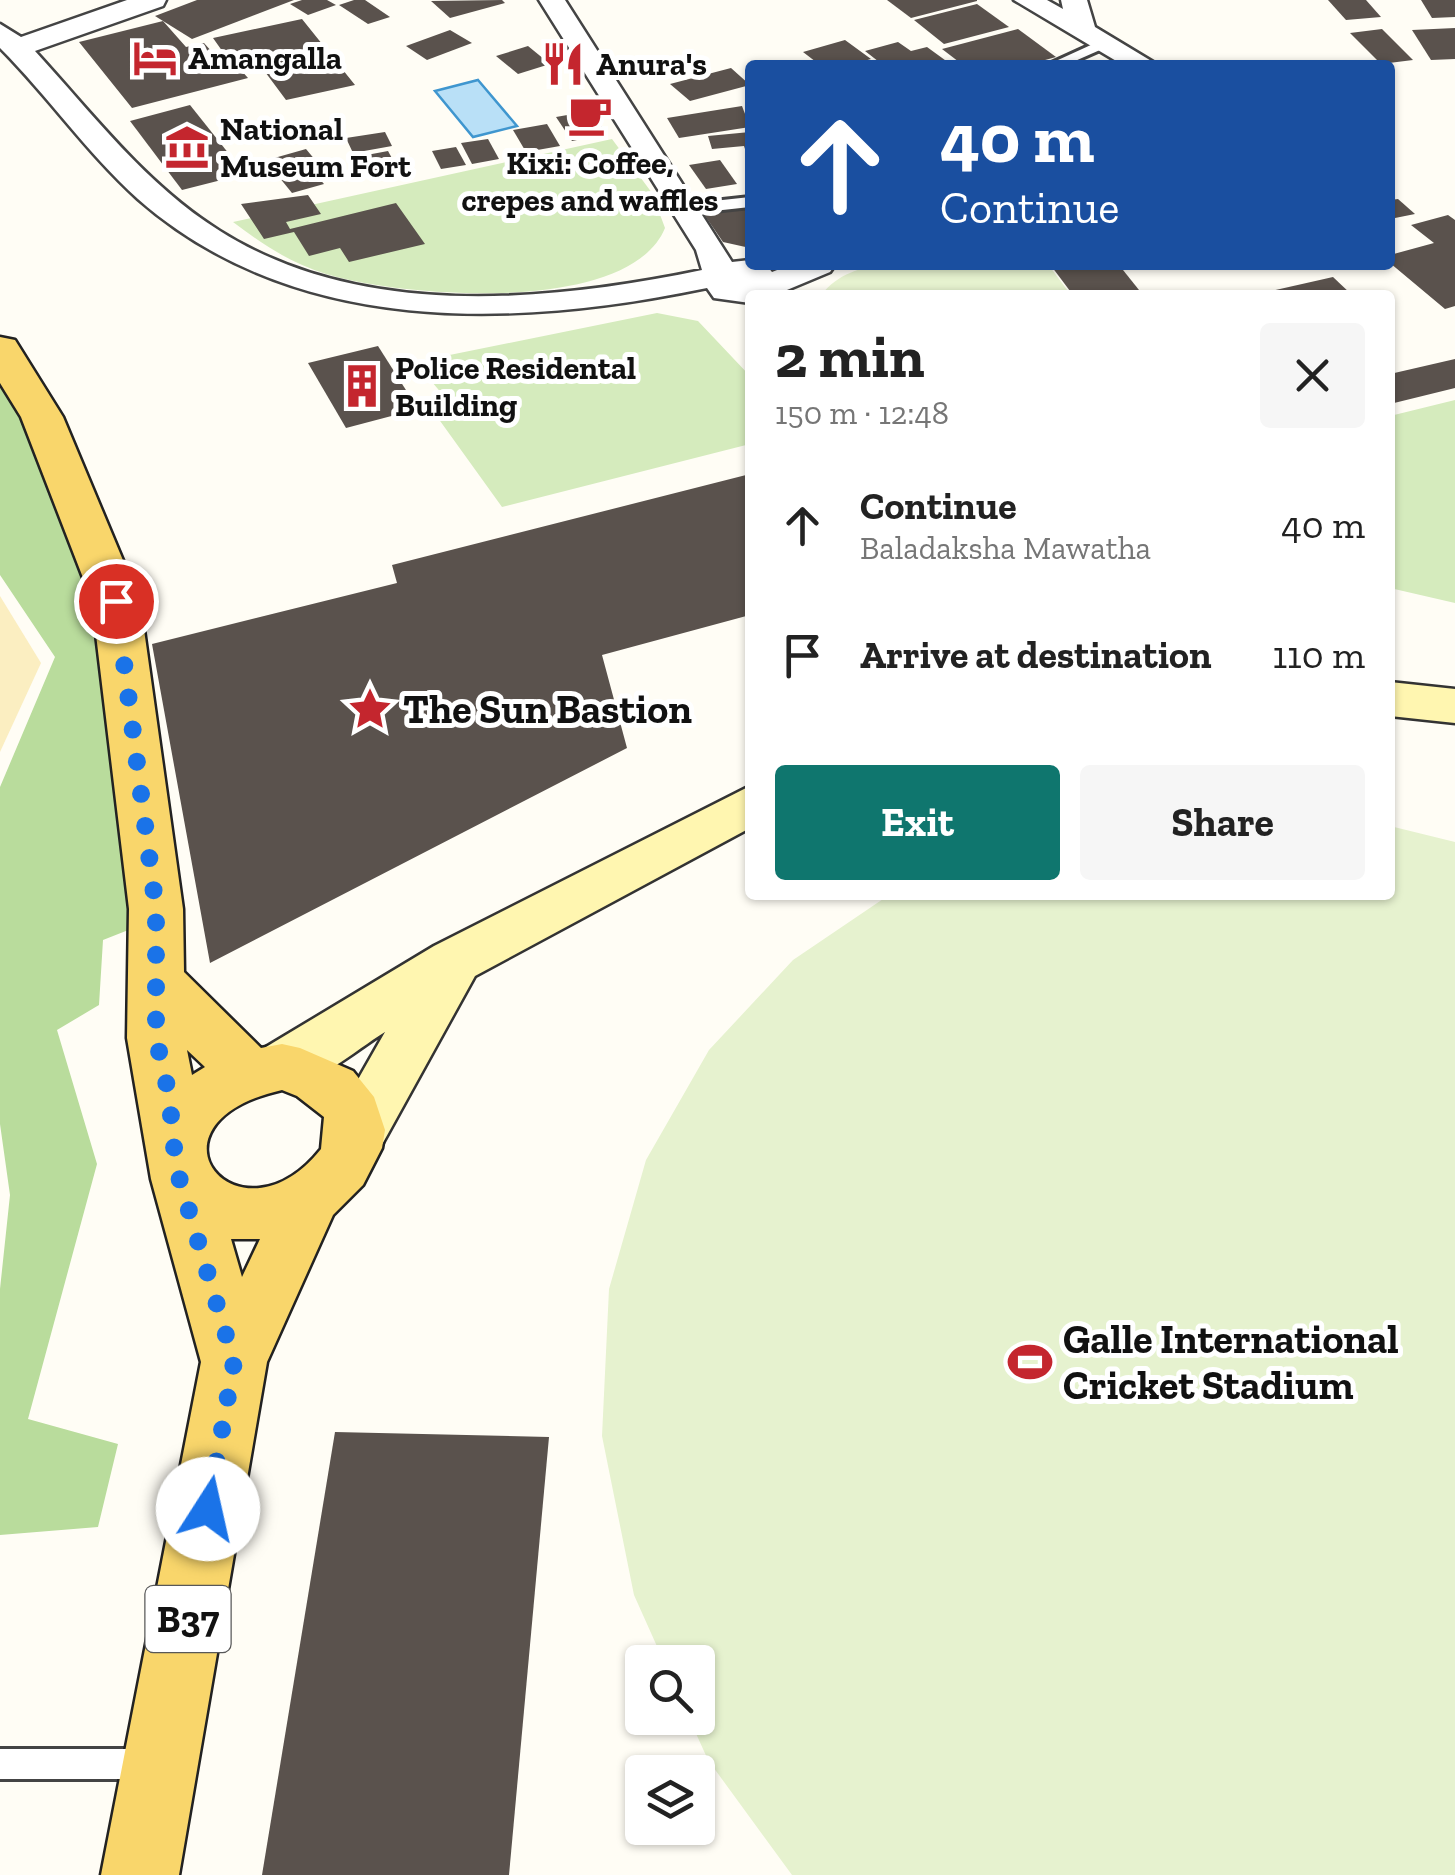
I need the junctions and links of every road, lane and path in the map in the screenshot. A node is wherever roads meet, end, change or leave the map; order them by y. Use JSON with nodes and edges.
{"nodes":[{"id":1,"x":153,"y":0,"type":"edge"},
{"id":2,"x":552,"y":0,"type":"edge"},
{"id":3,"x":1026,"y":0,"type":"edge"},
{"id":4,"x":1074,"y":0,"type":"edge"},
{"id":5,"x":1093,"y":37,"type":"junction"},
{"id":6,"x":8,"y":40,"type":"edge"},
{"id":7,"x":1061,"y":60,"type":"edge"},
{"id":8,"x":1135,"y":60,"type":"edge"},
{"id":9,"x":745,"y":203,"type":"edge"},
{"id":10,"x":686,"y":209,"type":"junction"},
{"id":11,"x":786,"y":270,"type":"edge"},
{"id":12,"x":795,"y":270,"type":"edge"},
{"id":13,"x":739,"y":282,"type":"edge"},
{"id":14,"x":0,"y":349,"type":"edge"},
{"id":15,"x":1395,"y":700,"type":"edge"},
{"id":16,"x":1455,"y":706,"type":"edge"},
{"id":17,"x":745,"y":808,"type":"edge"},
{"id":18,"x":454,"y":961,"type":"junction"},
{"id":19,"x":157,"y":979,"type":"junction"},
{"id":20,"x":264,"y":1069,"type":"junction"},
{"id":21,"x":353,"y":1142,"type":"junction"},
{"id":22,"x":180,"y":1163,"type":"junction"},
{"id":23,"x":310,"y":1198,"type":"junction"},
{"id":24,"x":234,"y":1362,"type":"junction"},
{"id":25,"x":0,"y":1764,"type":"edge"},
{"id":26,"x":160,"y":1764,"type":"junction"},
{"id":27,"x":140,"y":1875,"type":"edge"}],
"edges":[{"from":1,"to":6,"type":"street"},
{"from":2,"to":10,"type":"street"},
{"from":3,"to":5,"type":"street"},
{"from":4,"to":5,"type":"street"},
{"from":5,"to":7,"type":"lane"},
{"from":5,"to":8,"type":"street"},
{"from":6,"to":13,"type":"street"},
{"from":9,"to":10,"type":"lane"},
{"from":10,"to":13,"type":"street"},
{"from":11,"to":13,"type":"street"},
{"from":12,"to":13,"type":"street"},
{"from":14,"to":19,"type":"main road","number":"B37"},
{"from":15,"to":16,"type":"street"},
{"from":17,"to":18,"type":"street"},
{"from":18,"to":20,"type":"street"},
{"from":18,"to":21,"type":"street"},
{"from":19,"to":20,"type":"main road"},
{"from":19,"to":22,"type":"main road","number":"B37"},
{"from":20,"to":21,"type":"main road"},
{"from":20,"to":22,"type":"main road"},
{"from":21,"to":23,"type":"main road"},
{"from":22,"to":23,"type":"main road"},
{"from":22,"to":24,"type":"main road","number":"B37"},
{"from":23,"to":24,"type":"main road","number":"B37"},
{"from":24,"to":26,"type":"main road","number":"B37"},
{"from":25,"to":26,"type":"lane"},
{"from":26,"to":27,"type":"main road","number":"B37"}]}
